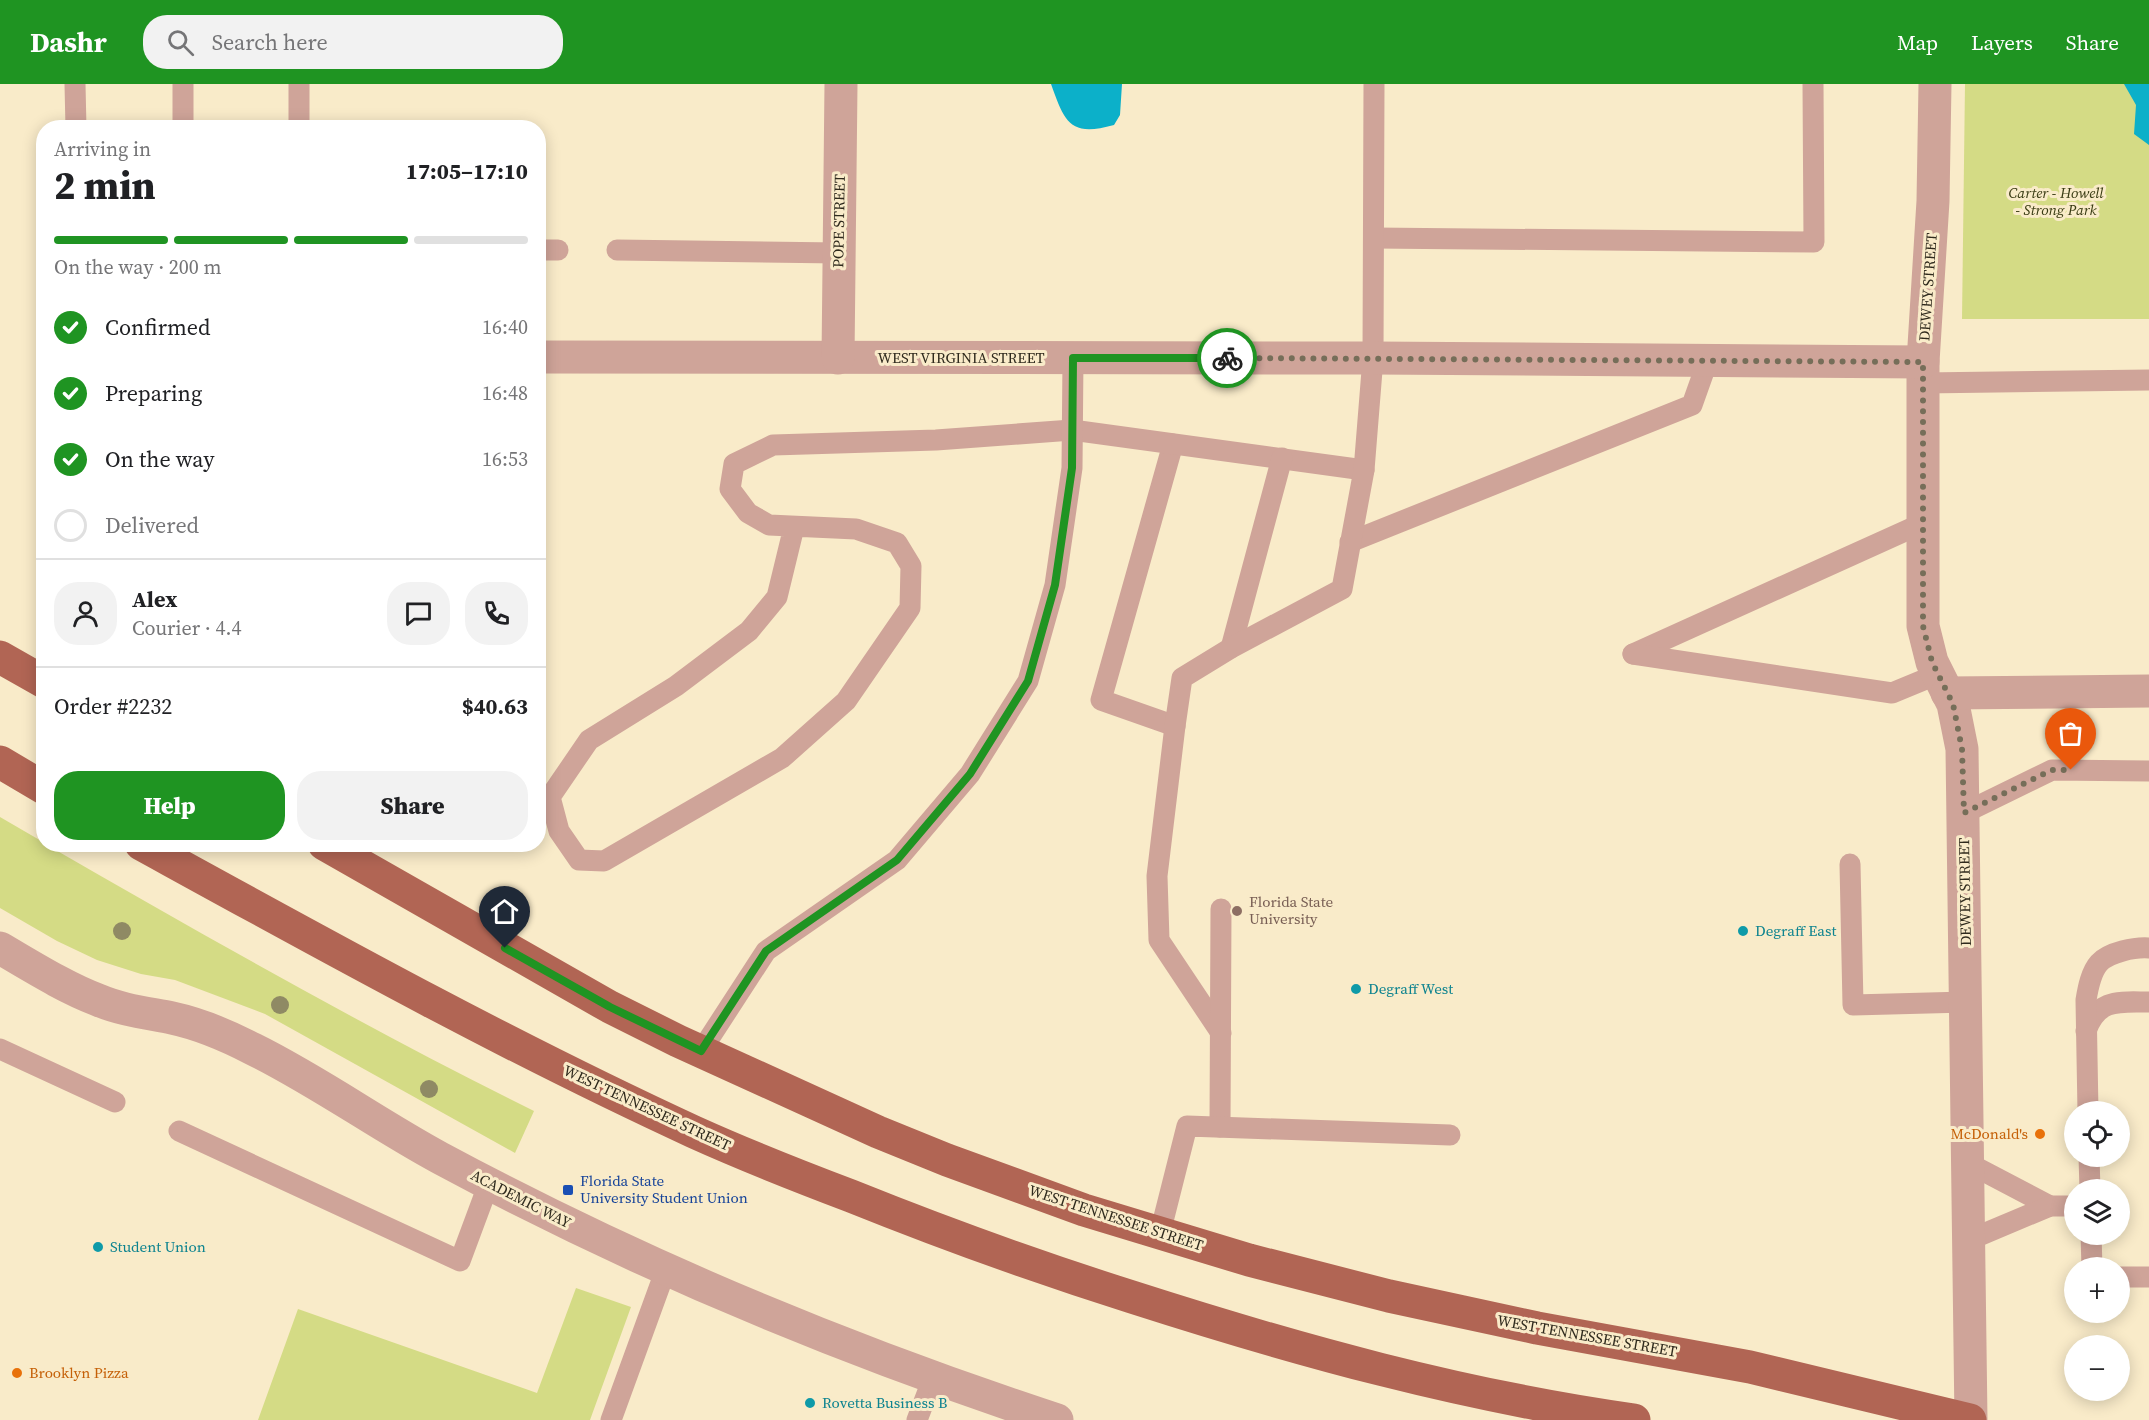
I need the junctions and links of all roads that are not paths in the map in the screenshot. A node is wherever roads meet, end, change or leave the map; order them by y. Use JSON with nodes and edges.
{"nodes":[{"id":1,"x":75,"y":84,"type":"edge"},
{"id":2,"x":183,"y":84,"type":"edge"},
{"id":3,"x":298,"y":84,"type":"edge"},
{"id":4,"x":841,"y":84,"type":"edge"},
{"id":5,"x":1374,"y":84,"type":"edge"},
{"id":6,"x":1813,"y":84,"type":"edge"},
{"id":7,"x":1935,"y":84,"type":"edge"},
{"id":8,"x":76,"y":120,"type":"edge"},
{"id":9,"x":183,"y":120,"type":"edge"},
{"id":10,"x":299,"y":120,"type":"edge"},
{"id":11,"x":1374,"y":238,"type":"junction"},
{"id":12,"x":617,"y":250,"type":"dead end"},
{"id":13,"x":839,"y":253,"type":"junction"},
{"id":14,"x":546,"y":357,"type":"edge"},
{"id":15,"x":838,"y":358,"type":"junction"},
{"id":16,"x":1073,"y":358,"type":"junction"},
{"id":17,"x":1373,"y":358,"type":"junction"},
{"id":18,"x":1708,"y":360,"type":"junction"},
{"id":19,"x":1923,"y":372,"type":"junction"},
{"id":20,"x":2149,"y":380,"type":"edge"},
{"id":21,"x":1072,"y":430,"type":"junction"},
{"id":22,"x":1173,"y":444,"type":"junction"},
{"id":23,"x":1282,"y":458,"type":"junction"},
{"id":24,"x":1364,"y":470,"type":"junction"},
{"id":25,"x":1923,"y":523,"type":"junction"},
{"id":26,"x":794,"y":527,"type":"junction"},
{"id":27,"x":1350,"y":542,"type":"junction"},
{"id":28,"x":1231,"y":648,"type":"junction"},
{"id":29,"x":0,"y":657,"type":"edge"},
{"id":30,"x":36,"y":677,"type":"edge"},
{"id":31,"x":1943,"y":683,"type":"junction"},
{"id":32,"x":2149,"y":691,"type":"edge"},
{"id":33,"x":1175,"y":726,"type":"junction"},
{"id":34,"x":0,"y":762,"type":"edge"},
{"id":35,"x":2149,"y":771,"type":"edge"},
{"id":36,"x":36,"y":783,"type":"edge"},
{"id":37,"x":1964,"y":813,"type":"junction"},
{"id":38,"x":155,"y":852,"type":"edge"},
{"id":39,"x":338,"y":852,"type":"edge"},
{"id":40,"x":1850,"y":864,"type":"dead end"},
{"id":41,"x":1221,"y":909,"type":"dead end"},
{"id":42,"x":0,"y":948,"type":"edge"},
{"id":43,"x":2149,"y":948,"type":"edge"},
{"id":44,"x":1966,"y":1002,"type":"junction"},
{"id":45,"x":2149,"y":1002,"type":"edge"},
{"id":46,"x":2086,"y":1032,"type":"junction"},
{"id":47,"x":1221,"y":1033,"type":"junction"},
{"id":48,"x":0,"y":1048,"type":"edge"},
{"id":49,"x":701,"y":1051,"type":"junction"},
{"id":50,"x":2088,"y":1101,"type":"edge"},
{"id":51,"x":115,"y":1102,"type":"dead end"},
{"id":52,"x":1220,"y":1127,"type":"junction"},
{"id":53,"x":179,"y":1131,"type":"dead end"},
{"id":54,"x":1450,"y":1135,"type":"dead end"},
{"id":55,"x":1968,"y":1163,"type":"junction"},
{"id":56,"x":489,"y":1183,"type":"junction"},
{"id":57,"x":2050,"y":1206,"type":"junction"},
{"id":58,"x":2064,"y":1206,"type":"edge"},
{"id":59,"x":1160,"y":1233,"type":"junction"},
{"id":60,"x":1969,"y":1240,"type":"junction"},
{"id":61,"x":666,"y":1269,"type":"junction"},
{"id":62,"x":2130,"y":1277,"type":"edge"},
{"id":63,"x":2149,"y":1277,"type":"edge"},
{"id":64,"x":933,"y":1378,"type":"junction"},
{"id":65,"x":611,"y":1420,"type":"edge"},
{"id":66,"x":917,"y":1420,"type":"edge"},
{"id":67,"x":1057,"y":1420,"type":"edge"},
{"id":68,"x":1634,"y":1420,"type":"edge"},
{"id":69,"x":1970,"y":1420,"type":"edge"}],
"edges":[{"from":1,"to":8,"type":"lane"},
{"from":2,"to":9,"type":"lane"},
{"from":3,"to":10,"type":"lane"},
{"from":4,"to":13,"type":"street","name":"POPE STREET"},
{"from":5,"to":11,"type":"lane"},
{"from":6,"to":11,"type":"lane"},
{"from":7,"to":19,"type":"street","name":"DEWEY STREET"},
{"from":11,"to":17,"type":"lane"},
{"from":12,"to":13,"type":"lane"},
{"from":13,"to":15,"type":"street","name":"POPE STREET"},
{"from":14,"to":15,"type":"street","name":"WEST VIRGINIA STREET"},
{"from":15,"to":16,"type":"street","name":"WEST VIRGINIA STREET"},
{"from":16,"to":17,"type":"street","name":"WEST VIRGINIA STREET"},
{"from":16,"to":21,"type":"lane"},
{"from":17,"to":18,"type":"street","name":"WEST VIRGINIA STREET"},
{"from":17,"to":24,"type":"lane"},
{"from":18,"to":19,"type":"street","name":"WEST VIRGINIA STREET"},
{"from":18,"to":27,"type":"lane"},
{"from":19,"to":20,"type":"lane"},
{"from":19,"to":25,"type":"street","name":"DEWEY STREET"},
{"from":21,"to":22,"type":"lane"},
{"from":21,"to":26,"type":"lane"},
{"from":21,"to":49,"type":"lane"},
{"from":22,"to":23,"type":"lane"},
{"from":22,"to":33,"type":"lane"},
{"from":23,"to":24,"type":"lane"},
{"from":23,"to":28,"type":"lane"},
{"from":24,"to":27,"type":"lane"},
{"from":25,"to":31,"type":"street","name":"DEWEY STREET"},
{"from":25,"to":31,"type":"lane"},
{"from":26,"to":26,"type":"lane"},
{"from":27,"to":28,"type":"lane"},
{"from":28,"to":33,"type":"lane"},
{"from":29,"to":30,"type":"main road"},
{"from":31,"to":32,"type":"street"},
{"from":31,"to":37,"type":"street","name":"DEWEY STREET"},
{"from":33,"to":47,"type":"lane"},
{"from":34,"to":36,"type":"main road"},
{"from":35,"to":37,"type":"lane"},
{"from":37,"to":44,"type":"street","name":"DEWEY STREET"},
{"from":38,"to":68,"type":"main road","name":"WEST TENNESSEE STREET"},
{"from":39,"to":49,"type":"main road","name":"WEST TENNESSEE STREET"},
{"from":40,"to":44,"type":"lane"},
{"from":41,"to":47,"type":"lane"},
{"from":42,"to":56,"type":"street","name":"ACADEMIC WAY"},
{"from":43,"to":46,"type":"lane"},
{"from":44,"to":55,"type":"street","name":"DEWEY STREET"},
{"from":45,"to":46,"type":"lane"},
{"from":46,"to":50,"type":"lane"},
{"from":47,"to":52,"type":"lane"},
{"from":48,"to":51,"type":"lane"},
{"from":49,"to":59,"type":"main road","name":"WEST TENNESSEE STREET"},
{"from":52,"to":54,"type":"lane"},
{"from":52,"to":59,"type":"lane"},
{"from":53,"to":56,"type":"lane"},
{"from":55,"to":57,"type":"lane"},
{"from":55,"to":60,"type":"street","name":"DEWEY STREET"},
{"from":56,"to":61,"type":"street","name":"ACADEMIC WAY"},
{"from":57,"to":58,"type":"lane"},
{"from":57,"to":60,"type":"lane"},
{"from":59,"to":69,"type":"main road","name":"WEST TENNESSEE STREET"},
{"from":60,"to":69,"type":"street","name":"DEWEY STREET"},
{"from":61,"to":64,"type":"street","name":"ACADEMIC WAY"},
{"from":61,"to":65,"type":"lane"},
{"from":62,"to":63,"type":"lane"},
{"from":64,"to":66,"type":"lane"},
{"from":64,"to":67,"type":"street","name":"ACADEMIC WAY"}]}
